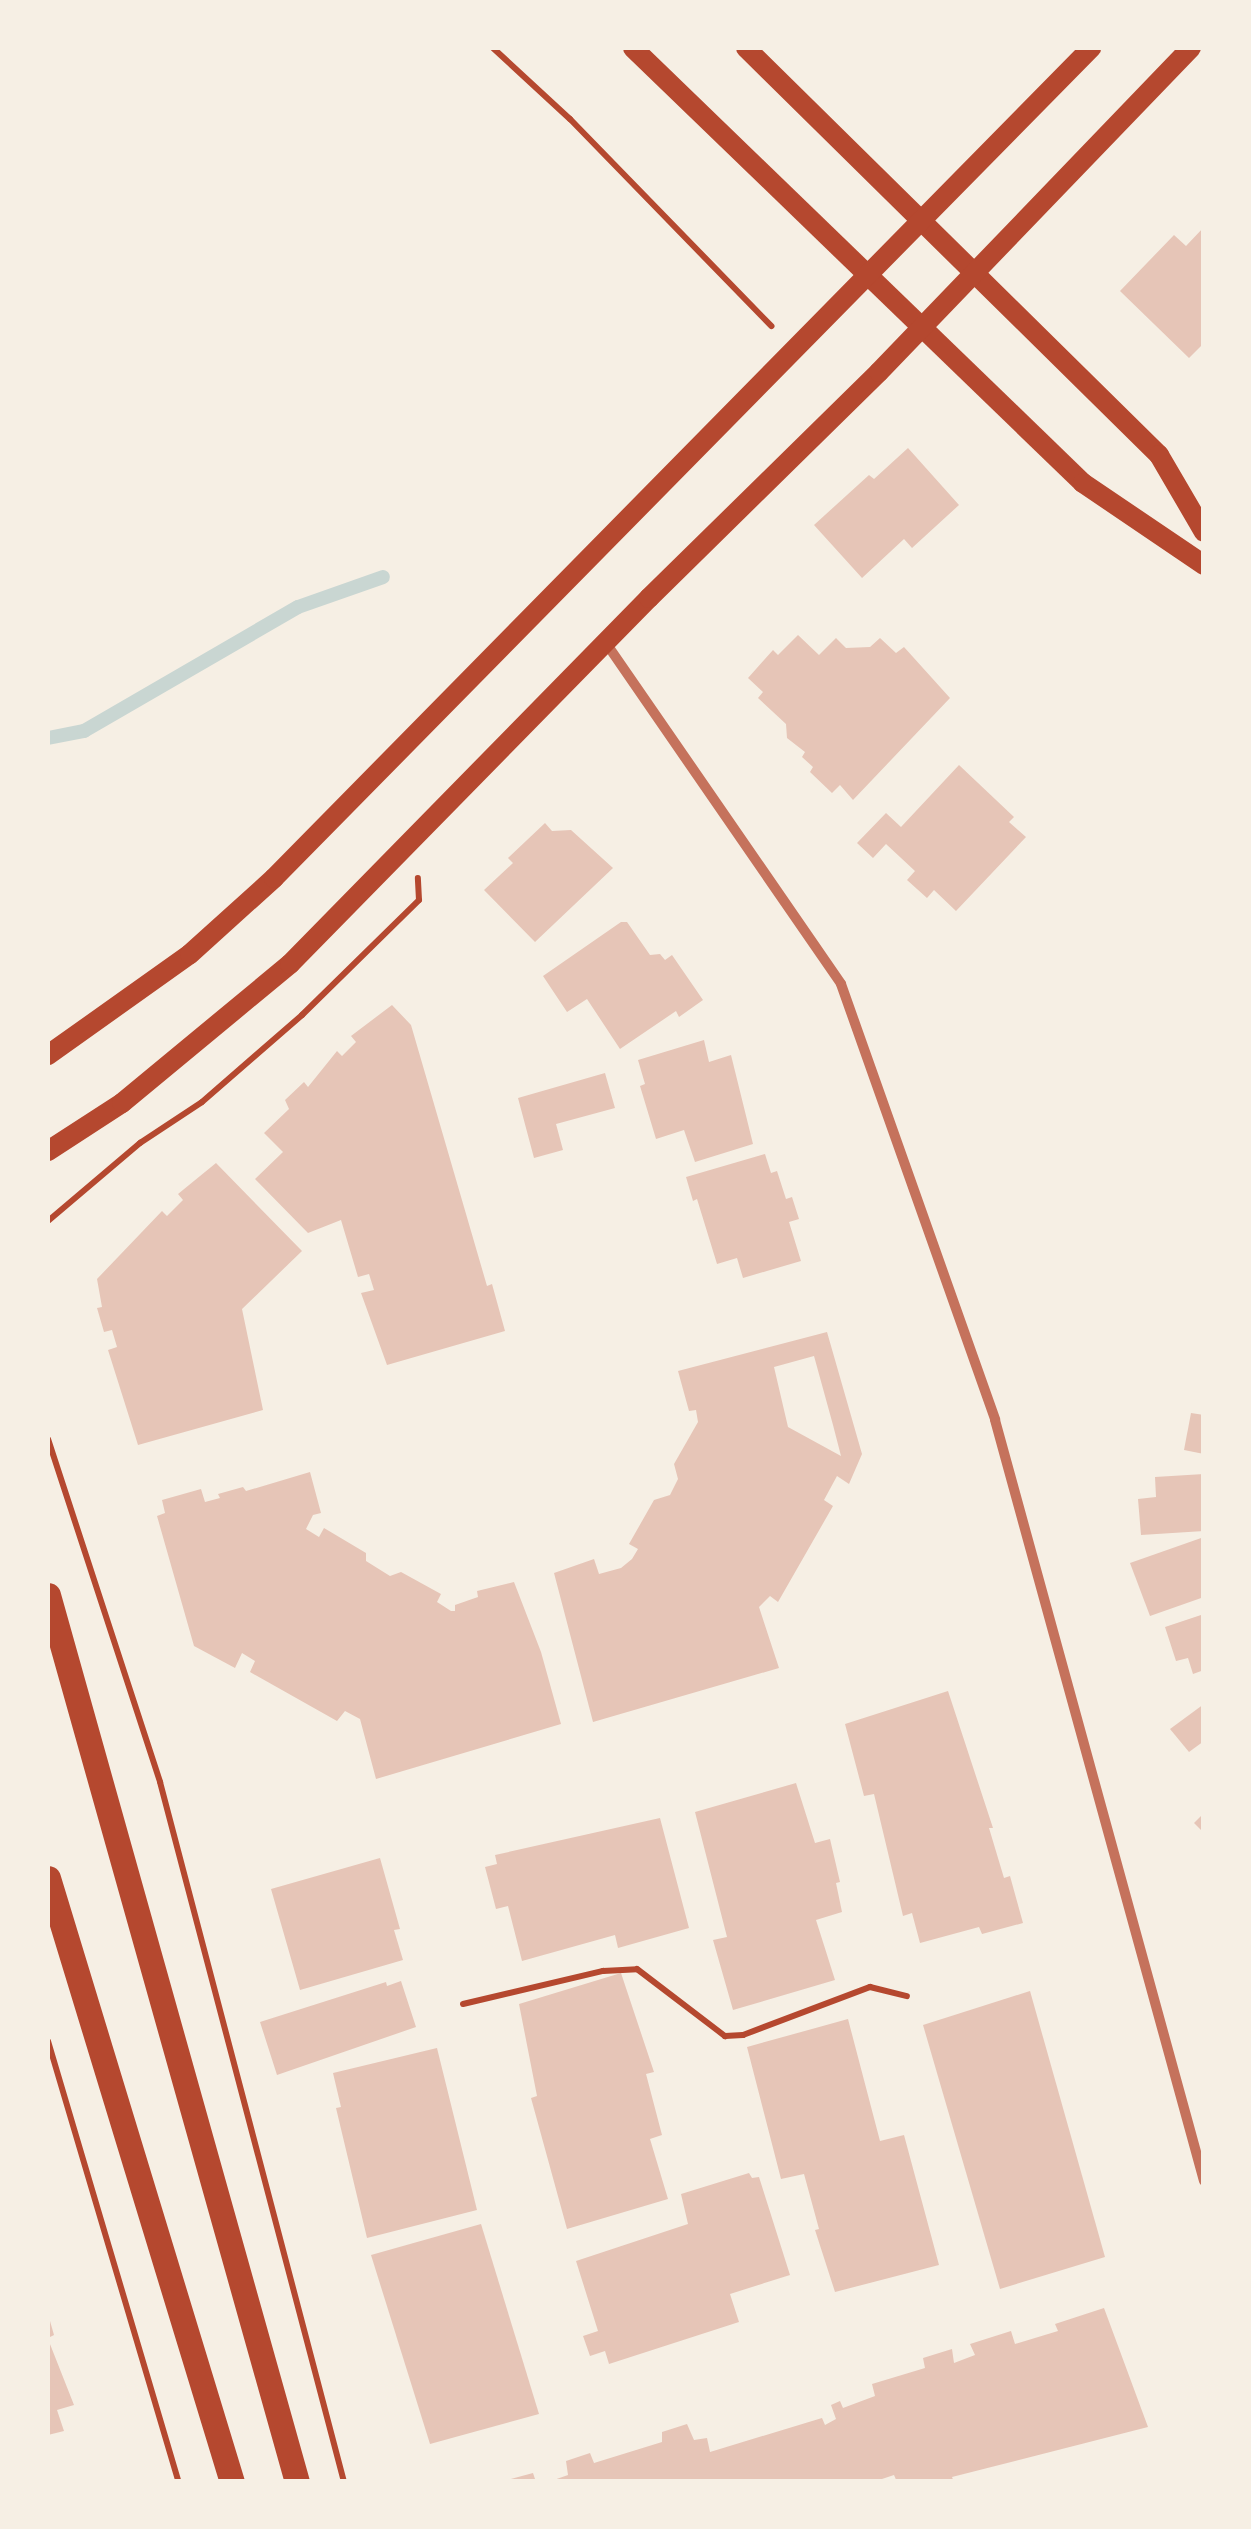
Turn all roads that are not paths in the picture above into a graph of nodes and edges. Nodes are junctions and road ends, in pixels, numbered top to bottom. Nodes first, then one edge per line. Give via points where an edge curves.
1 (632, 48) edge
2 (746, 48) edge
3 (1091, 48) edge
4 (1191, 48) edge
5 (922, 221) junction
6 (974, 274) junction
7 (868, 275) junction
8 (922, 328) junction
9 (1204, 532) edge
10 (1204, 566) edge
11 (606, 643) junction
12 (48, 1055) edge
13 (48, 1151) edge
14 (48, 1595) edge
15 (48, 1878) edge
16 (1204, 2180) edge
17 (232, 2482) edge
18 (297, 2482) edge

1 - 7 main road
2 - 5 main road
3 - 5 main road
4 - 6 main road
5 - 6 main road
5 - 7 main road
6 - 8 main road
6 - 9 main road via 1159,455
7 - 8 main road
7 - 12 main road via 274,878 190,954
8 - 10 main road via 1083,482
8 - 11 main road
11 - 13 main road via 290,964 122,1104
11 - 16 street via 841,984 995,1420
14 - 18 main road
15 - 17 main road

